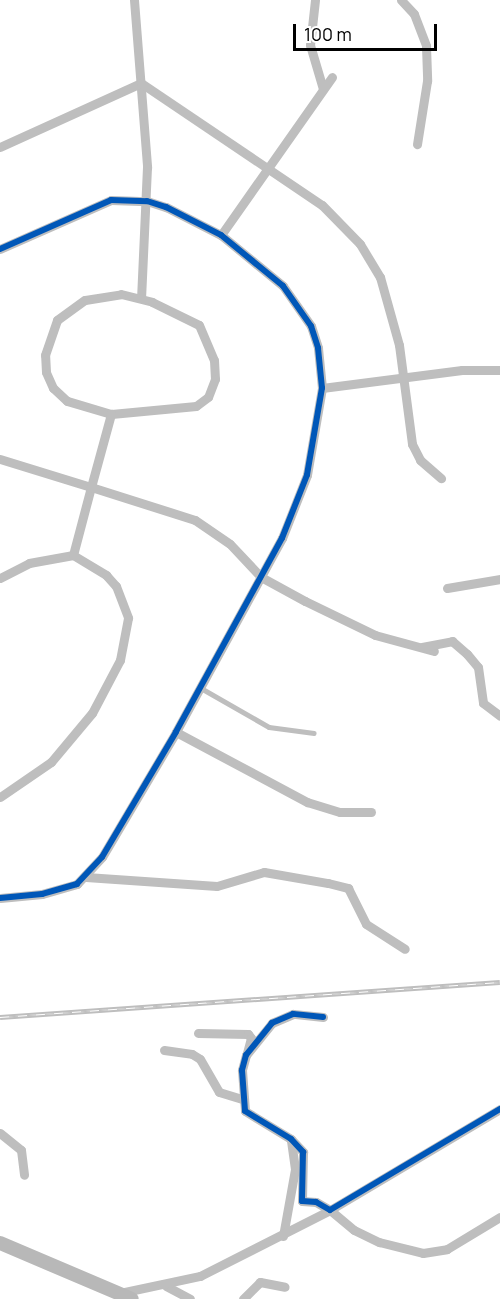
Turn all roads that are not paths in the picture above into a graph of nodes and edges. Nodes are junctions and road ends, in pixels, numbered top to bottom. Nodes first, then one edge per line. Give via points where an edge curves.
1 (134, 0) edge
2 (315, 0) edge
3 (400, 0) edge
4 (332, 77) dead end
5 (141, 83) junction
6 (323, 89) junction
7 (417, 144) dead end
8 (0, 147) edge
9 (267, 167) junction
10 (147, 201) junction
11 (221, 235) junction
12 (0, 249) edge
13 (141, 298) junction
14 (500, 370) edge
15 (403, 379) junction
16 (322, 388) junction
17 (111, 414) junction
18 (0, 459) edge
19 (441, 478) dead end
20 (91, 487) junction
21 (73, 555) junction
22 (261, 577) junction
23 (0, 578) edge
24 (500, 579) edge
25 (447, 588) dead end
26 (422, 647) junction
27 (434, 651) dead end
28 (201, 688) junction
29 (500, 716) edge
30 (176, 732) junction
31 (315, 733) dead end
32 (0, 797) edge
33 (371, 812) dead end
34 (86, 877) junction
35 (0, 898) edge
36 (405, 949) dead end
37 (323, 1017) dead end
38 (198, 1033) dead end
39 (164, 1050) dead end
40 (246, 1055) junction
41 (242, 1100) junction
42 (500, 1109) edge
43 (0, 1133) edge
44 (291, 1139) junction
45 (24, 1175) dead end
46 (330, 1210) junction
47 (500, 1217) edge
48 (283, 1236) junction
49 (0, 1243) edge
50 (166, 1286) junction
51 (285, 1287) dead end
52 (126, 1296) edge
53 (190, 1299) edge
54 (243, 1299) edge

1 - 5 street
2 - 6 street via 310,45
3 - 7 street via 414,14 426,46 427,81
4 - 6 street
5 - 8 street
5 - 9 street
5 - 10 street
6 - 9 street
9 - 11 street
9 - 15 street via 322,205 372,262 387,296
10 - 11 street
10 - 12 street via 111,200 90,206
10 - 13 street
11 - 16 street via 265,268 299,306 318,348
13 - 17 street via 121,294 85,300 57,320 49,336 46,372 54,388 67,401
13 - 17 street via 199,325 214,360 215,379 208,397 196,406
14 - 15 street via 462,370
15 - 16 street
15 - 19 street via 412,444 420,460
16 - 22 street via 307,475
17 - 20 street
18 - 20 street
20 - 21 street
20 - 22 street via 195,520 230,544
21 - 23 street via 29,563
21 - 32 street via 106,575 122,597 128,618 120,660 92,713 51,762
22 - 26 street via 375,635
22 - 28 street
24 - 25 street
26 - 27 street
26 - 29 street via 452,641 467,654 478,667 483,703
28 - 30 street
28 - 31 lane via 269,727
30 - 33 street via 307,802 340,812
30 - 34 street
34 - 35 street via 60,890
34 - 36 street via 217,886 264,872 328,883 348,888 366,924
37 - 40 street via 293,1014 280,1018
38 - 40 street via 248,1034
39 - 41 street via 200,1059 219,1092
40 - 41 street
41 - 44 street via 248,1114
42 - 46 street
43 - 45 street via 21,1150
44 - 46 street via 303,1152 302,1201 316,1202
44 - 48 street via 295,1169
46 - 47 street via 354,1230 380,1242 423,1253 447,1249
46 - 48 street
48 - 50 street via 201,1276
49 - 52 street
50 - 52 street
50 - 53 street
51 - 54 street via 260,1282

